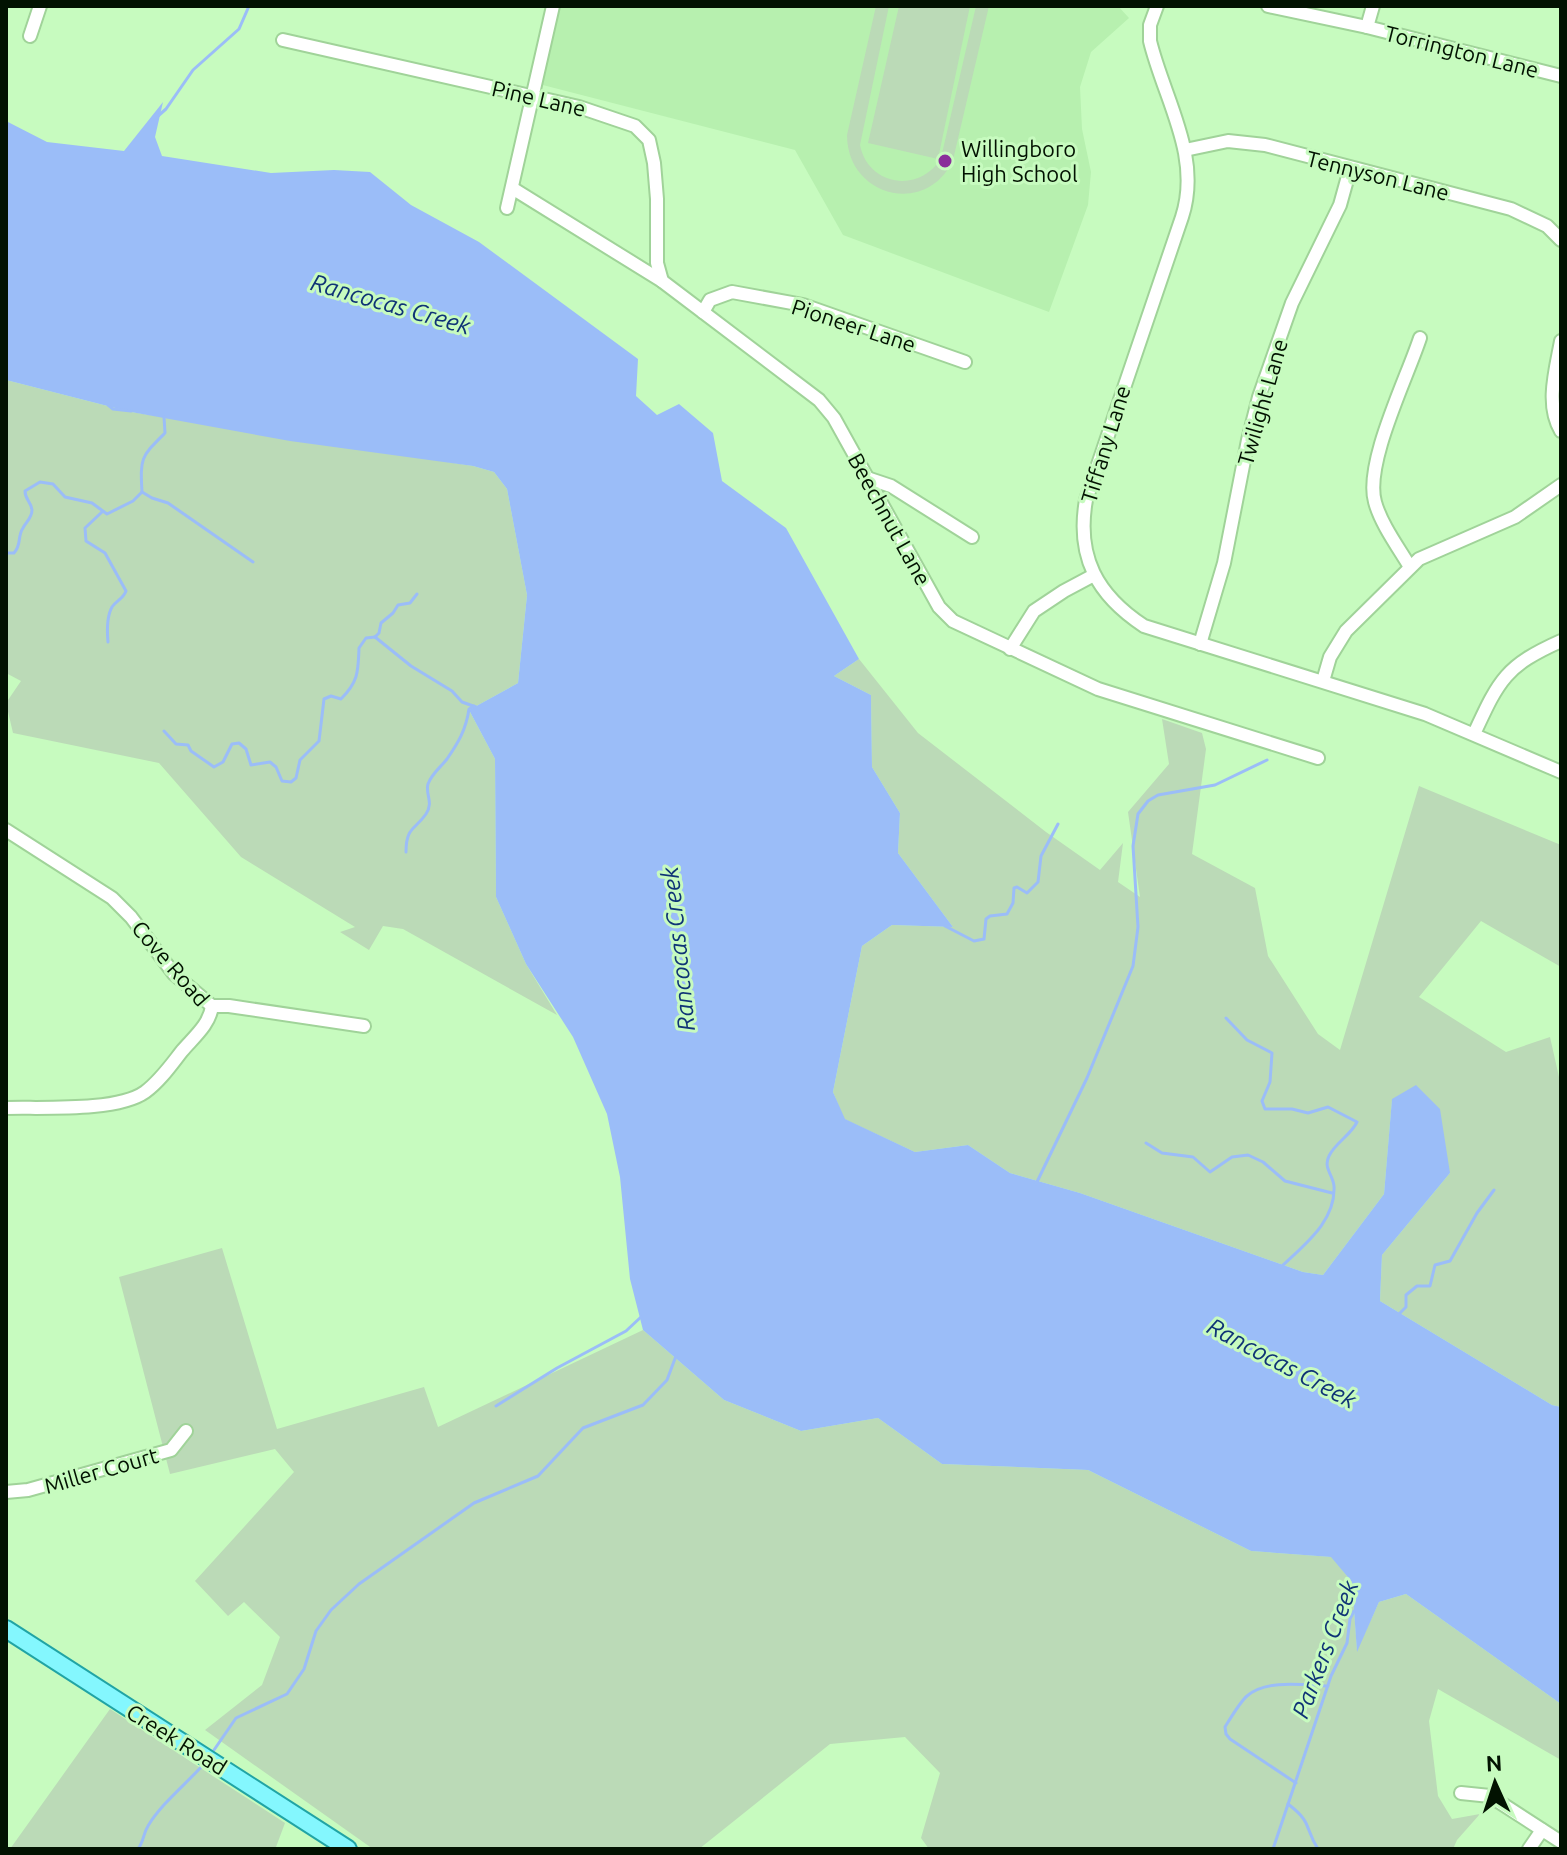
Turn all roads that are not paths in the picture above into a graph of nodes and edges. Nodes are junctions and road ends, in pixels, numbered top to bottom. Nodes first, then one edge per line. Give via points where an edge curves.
1 (40, 6) edge
2 (553, 6) edge
3 (1157, 6) edge
4 (1268, 6) edge
5 (1373, 6) edge
6 (1367, 27) junction
7 (30, 36) dead end
8 (283, 40) dead end
9 (1561, 76) edge
10 (532, 96) junction
11 (1185, 150) junction
12 (1350, 169) junction
13 (512, 188) junction
14 (507, 208) dead end
15 (1561, 240) edge
16 (662, 281) junction
17 (703, 312) junction
18 (1420, 338) dead end
19 (1561, 341) edge
20 (965, 362) dead end
21 (1561, 431) edge
22 (867, 478) junction
23 (1561, 485) edge
24 (972, 537) dead end
25 (1410, 567) junction
26 (1094, 575) junction
27 (1561, 641) edge
28 (1200, 644) junction
29 (1010, 649) junction
30 (1323, 681) junction
31 (1474, 734) junction
32 (1318, 758) dead end
33 (1561, 772) edge
34 (6, 830) edge
35 (212, 1006) junction
36 (364, 1026) dead end
37 (6, 1108) edge
38 (186, 1431) dead end
39 (6, 1492) edge
40 (6, 1629) edge
41 (1461, 1793) dead end
42 (1542, 1830) junction
43 (1561, 1842) edge
44 (348, 1849) edge
45 (1529, 1849) edge

1 - 7 street
2 - 10 street
3 - 11 street, Tiffany Lane via 1150,41
4 - 6 street, Torrington Lane
5 - 6 street
6 - 9 street, Torrington Lane
8 - 10 street, Pine Lane
10 - 13 street
10 - 16 street, Pine Lane via 607,115 635,126 649,140
11 - 12 street, Tennyson Lane via 1239,141
11 - 26 street, Tiffany Lane via 1187,201 1086,500 1082,533
12 - 15 street, Tennyson Lane via 1524,214
12 - 28 street, Twilight Lane via 1340,205 1297,291 1264,384 1221,576
13 - 14 street
13 - 16 street, Beechnut Lane
16 - 17 street, Beechnut Lane
17 - 20 street, Pioneer Lane via 710,300 732,292 790,302
17 - 22 street, Beechnut Lane via 819,400
18 - 25 street via 1372,482 1375,505
19 - 21 street via 1553,401
22 - 24 street via 891,486
22 - 29 street, Beechnut Lane via 942,612
23 - 25 street via 1529,510
25 - 30 street via 1346,631
26 - 28 street, Tiffany Lane via 1130,616
26 - 29 street via 1034,611
27 - 31 street via 1505,675
28 - 30 street, Tiffany Lane
29 - 32 street, Beechnut Lane via 1098,689
30 - 31 street, Tiffany Lane
31 - 33 street, Tiffany Lane
34 - 35 street, Cove Road via 112,898 174,974
35 - 36 street
35 - 37 street, Cove Road via 211,1016 189,1043 154,1084 133,1099
38 - 39 street, Miller Court via 171,1450
40 - 44 main road, Creek Road
41 - 42 street via 1490,1796
42 - 43 street
42 - 45 street

